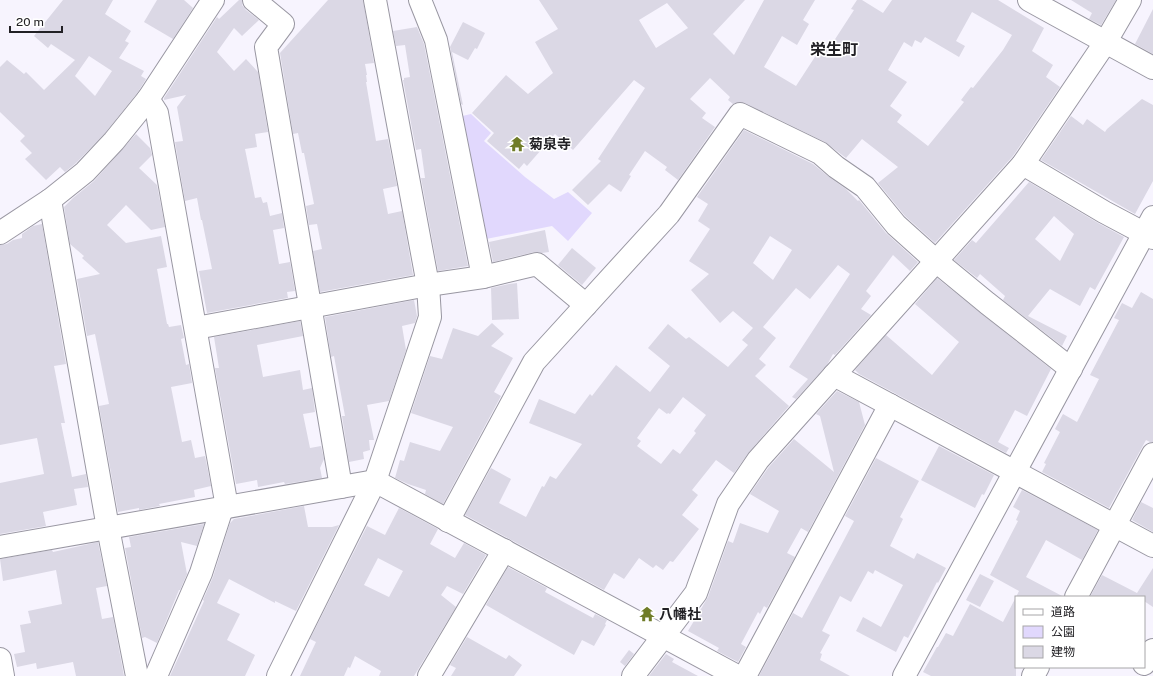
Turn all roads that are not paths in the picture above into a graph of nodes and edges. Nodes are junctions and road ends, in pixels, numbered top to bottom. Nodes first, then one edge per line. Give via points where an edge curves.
1 (213, 0) edge
2 (254, 0) edge
3 (375, 0) edge
4 (420, 0) edge
5 (1029, 0) edge
6 (1130, 0) edge
7 (1105, 43) junction
8 (1153, 68) edge
9 (148, 99) junction
10 (1023, 164) junction
11 (50, 200) junction
12 (1150, 230) edge
13 (0, 233) edge
14 (936, 261) junction
15 (483, 277) junction
16 (428, 285) junction
17 (586, 305) junction
18 (311, 307) junction
19 (196, 328) junction
20 (1071, 369) junction
21 (834, 375) junction
22 (890, 405) junction
23 (1153, 454) edge
24 (1015, 472) junction
25 (375, 481) junction
26 (341, 487) junction
27 (224, 508) junction
28 (448, 521) junction
29 (1114, 525) junction
30 (108, 528) junction
31 (1153, 546) edge
32 (0, 547) edge
33 (504, 550) junction
34 (1077, 596) edge
35 (663, 636) junction
36 (1153, 650) edge
37 (0, 659) edge
38 (1145, 662) edge
39 (3, 676) edge
40 (137, 676) edge
41 (156, 676) edge
42 (278, 676) edge
43 (429, 676) edge
44 (633, 676) edge
45 (737, 676) edge
46 (745, 676) edge
47 (904, 676) edge

1 - 9 street
2 - 18 street via 283,24 266,47
3 - 16 street
4 - 15 street via 436,40
5 - 7 street
6 - 7 street
7 - 8 street
7 - 10 street
9 - 11 street via 114,141 84,172
9 - 19 street via 156,113
10 - 12 street via 1104,212
10 - 14 street
11 - 13 street
11 - 30 street
12 - 20 street
14 - 17 street via 896,225 865,186 820,153 740,114 669,214
14 - 20 street
14 - 21 street
15 - 16 street
15 - 17 street via 538,264
16 - 18 street
16 - 25 street via 430,317
17 - 28 street via 534,362
18 - 19 street
18 - 26 street
19 - 27 street
20 - 24 street
21 - 22 street
21 - 35 street via 758,460 728,504 696,593
22 - 24 street
22 - 46 street
23 - 29 street
24 - 29 street
24 - 47 street
25 - 26 street
25 - 28 street
25 - 42 street
26 - 27 street
27 - 30 street
27 - 41 street via 201,573
28 - 33 street
29 - 31 street
29 - 34 street
30 - 32 street
30 - 40 street
33 - 35 street
33 - 43 street
35 - 44 street
35 - 45 street
36 - 38 street
37 - 39 street

